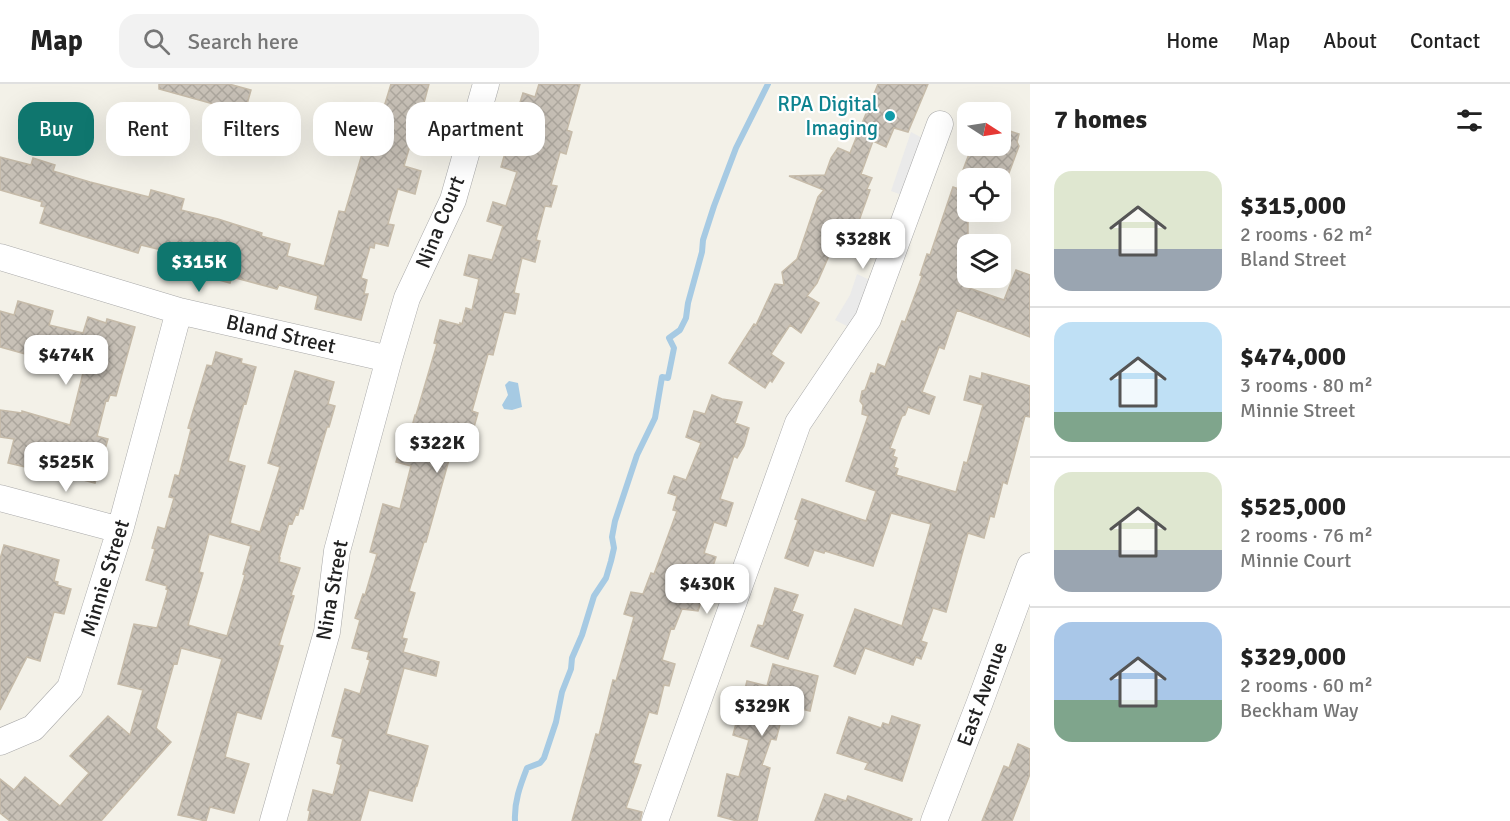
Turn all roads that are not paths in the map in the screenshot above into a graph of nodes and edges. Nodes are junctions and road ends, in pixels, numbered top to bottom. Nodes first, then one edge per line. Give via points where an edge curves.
1 (486, 84) edge
2 (940, 124) dead end
3 (0, 257) edge
4 (179, 311) junction
5 (389, 359) junction
6 (0, 498) edge
7 (120, 530) junction
8 (1030, 566) edge
9 (0, 742) edge
10 (273, 821) edge
11 (655, 821) edge
12 (933, 821) edge

1 - 5 street, Nina Court via 453,200 407,298
2 - 11 street via 868,319 798,423
3 - 4 street, Bland Street
4 - 5 street, Bland Street
4 - 7 street, Minnie Street
5 - 10 street, Nina Street via 337,550 327,632
6 - 7 street
7 - 9 street, Minnie Street via 70,688 33,728
8 - 12 street, East Avenue

